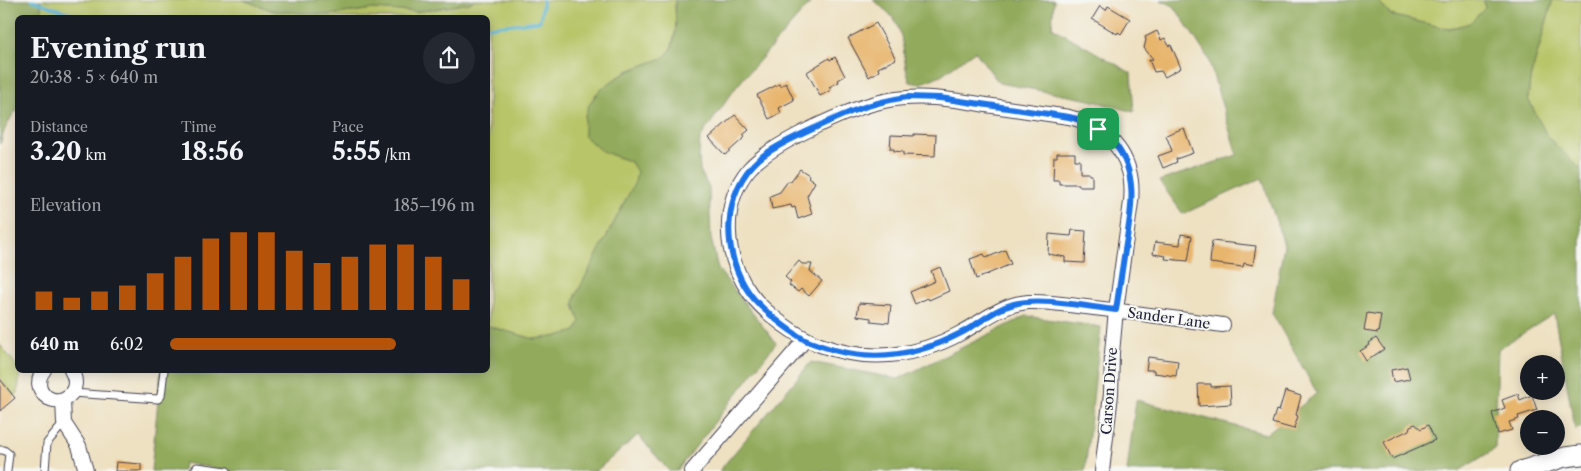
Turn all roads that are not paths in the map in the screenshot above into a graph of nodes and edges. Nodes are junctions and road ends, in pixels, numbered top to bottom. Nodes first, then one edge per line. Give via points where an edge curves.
1 (1116, 310) junction
2 (1223, 325) dead end
3 (805, 340) junction
4 (42, 373) edge
5 (72, 373) edge
6 (164, 373) edge
7 (67, 396) junction
8 (64, 423) junction
9 (0, 450) edge
10 (1581, 455) edge
11 (7, 471) edge
12 (45, 471) edge
13 (86, 471) edge
14 (194, 471) edge
15 (227, 471) edge
16 (692, 471) edge
17 (1102, 471) edge
18 (1520, 471) edge

1 - 2 street, Sander Lane
1 - 3 street, Sander Lane via 1044,302 1013,304 962,332 909,354 862,356
1 - 3 street, Carson Drive via 1132,185 1125,159 1109,138 1086,122 1069,117 940,98 907,97 846,113 786,142 759,159 738,187 728,222 733,258 741,277 762,306
1 - 17 street, Carson Drive
3 - 16 street
4 - 7 street via 39,379 41,391 50,399
5 - 7 street via 76,381
6 - 7 lane via 158,399
7 - 8 street
8 - 12 lane via 47,443
8 - 13 street via 80,446
9 - 11 lane via 9,454
10 - 18 street
14 - 15 lane via 197,467

